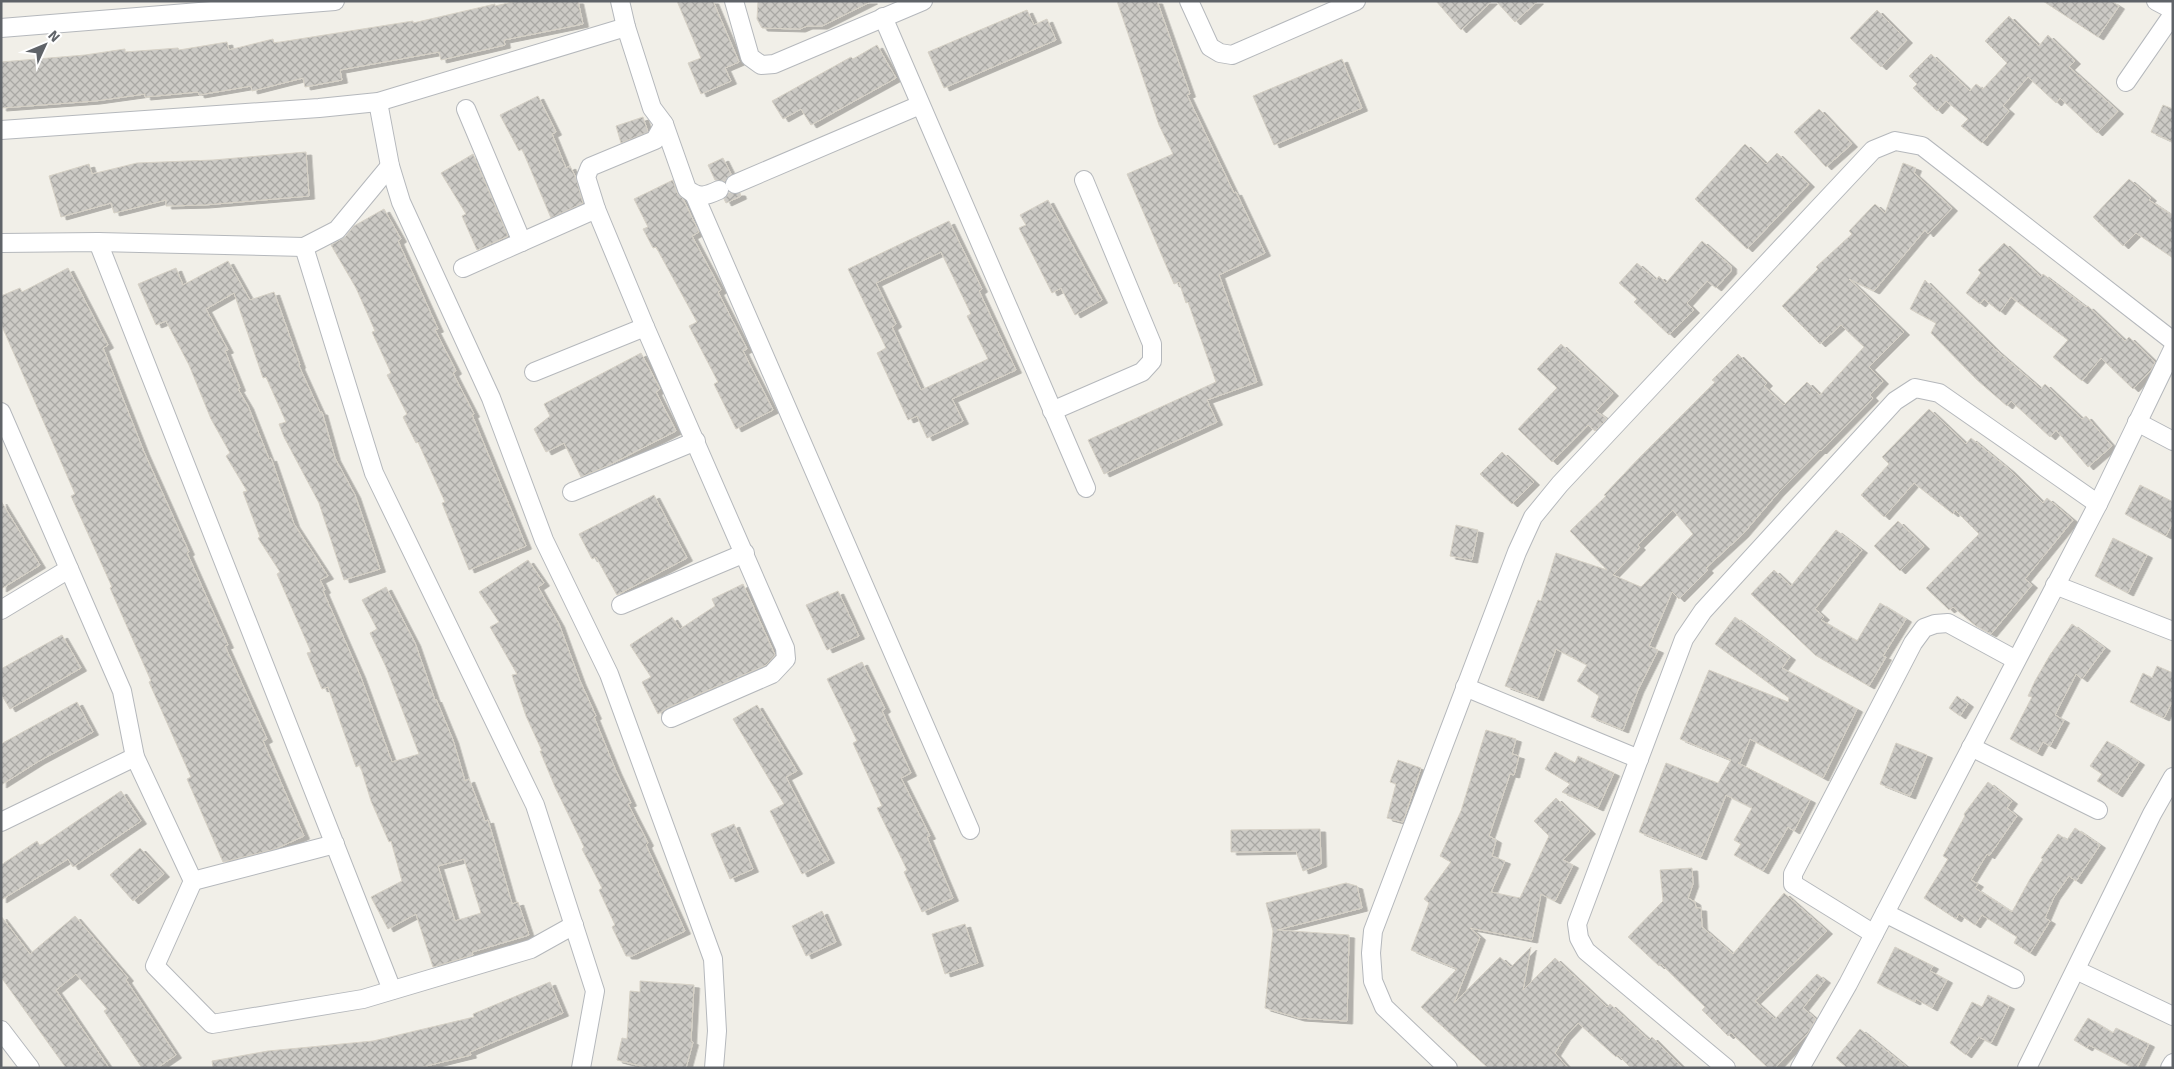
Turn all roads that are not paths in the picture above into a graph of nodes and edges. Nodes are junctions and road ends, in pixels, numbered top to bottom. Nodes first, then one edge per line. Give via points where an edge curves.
1 (335, 1) edge
2 (620, 1) edge
3 (734, 1) edge
4 (923, 1) edge
5 (1189, 1) edge
6 (1356, 1) edge
7 (2156, 1) edge
8 (2173, 12) edge
9 (883, 17) junction
10 (626, 27) junction
11 (1, 28) edge
12 (2126, 82) dead end
13 (378, 102) junction
14 (920, 106) junction
15 (466, 109) dead end
16 (664, 124) junction
17 (1, 130) edge
18 (390, 166) junction
19 (1084, 180) dead end
20 (695, 196) junction
21 (596, 209) junction
22 (98, 242) junction
23 (522, 242) junction
24 (1, 243) edge
25 (304, 247) junction
26 (463, 268) dead end
27 (646, 327) junction
28 (2173, 341) edge
29 (2173, 348) edge
30 (534, 372) dead end
31 (1052, 411) junction
32 (1, 412) edge
33 (2137, 422) junction
34 (6, 438) edge
35 (2173, 441) edge
36 (696, 442) junction
37 (1086, 488) dead end
38 (572, 492) dead end
39 (2098, 504) junction
40 (745, 553) junction
41 (69, 569) junction
42 (2055, 586) junction
43 (621, 605) dead end
44 (1, 610) edge
45 (2173, 631) edge
46 (2016, 660) junction
47 (1465, 687) junction
48 (671, 718) dead end
49 (1972, 747) junction
50 (135, 757) junction
51 (1639, 760) junction
52 (2173, 777) edge
53 (2098, 810) dead end
54 (1, 822) edge
55 (970, 830) dead end
56 (335, 844) junction
57 (193, 881) junction
58 (1885, 913) junction
59 (574, 926) junction
60 (1874, 934) junction
61 (2076, 970) junction
62 (2016, 978) dead end
63 (392, 990) junction
64 (2173, 1016) edge
65 (1, 1030) edge
66 (2173, 1063) edge
67 (30, 1068) edge
68 (581, 1068) edge
69 (714, 1068) edge
70 (1448, 1068) edge
71 (1726, 1068) edge
72 (1800, 1068) edge
73 (2027, 1068) edge
74 (2170, 1068) edge

1 - 11 street
2 - 10 street
3 - 9 street via 750,57 761,65 774,64
4 - 9 street
5 - 6 street via 1210,47 1232,55
7 - 8 street
8 - 12 street
9 - 14 street
10 - 13 street
10 - 16 street via 652,108
13 - 17 street
13 - 18 street
14 - 20 street via 705,197
14 - 31 street
15 - 23 street
16 - 20 street via 687,189
16 - 21 street via 655,140 590,168 586,177
18 - 25 street via 337,230
18 - 69 street via 401,202 492,398 544,540 609,674 713,959 718,1031
19 - 31 street via 1152,344 1152,361 1142,372
20 - 55 street
21 - 23 street
21 - 27 street
22 - 24 street
22 - 25 street
22 - 56 street
23 - 26 street
25 - 59 street via 374,473 535,805
27 - 30 street
27 - 36 street
28 - 47 street via 1922,146 1895,141 1873,150 1560,484 1533,518
29 - 33 street
31 - 37 street
32 - 34 street
33 - 35 street
33 - 39 street
34 - 41 street
36 - 38 street
36 - 40 street
39 - 42 street
39 - 51 street via 1939,393 1915,388 1895,401 1702,611 1684,639
40 - 43 street
40 - 48 street via 785,648 786,659 772,674
41 - 44 street
41 - 50 street via 122,691
42 - 45 street
42 - 46 street
46 - 49 street
46 - 60 street via 1948,622 1924,628 1913,643 1806,848 1793,874 1793,884
47 - 51 street
47 - 70 street via 1373,932 1370,953 1373,981 1384,1007
49 - 53 street
49 - 58 street
50 - 54 street
50 - 57 street
51 - 71 street via 1577,924 1579,938 1586,951
52 - 61 street
56 - 57 street
56 - 63 street
57 - 63 street via 155,966 212,1024 363,999
58 - 60 street
58 - 62 street
59 - 63 street via 531,949
59 - 68 street via 595,991
60 - 72 street
61 - 64 street
61 - 73 street
65 - 67 street
66 - 74 street

